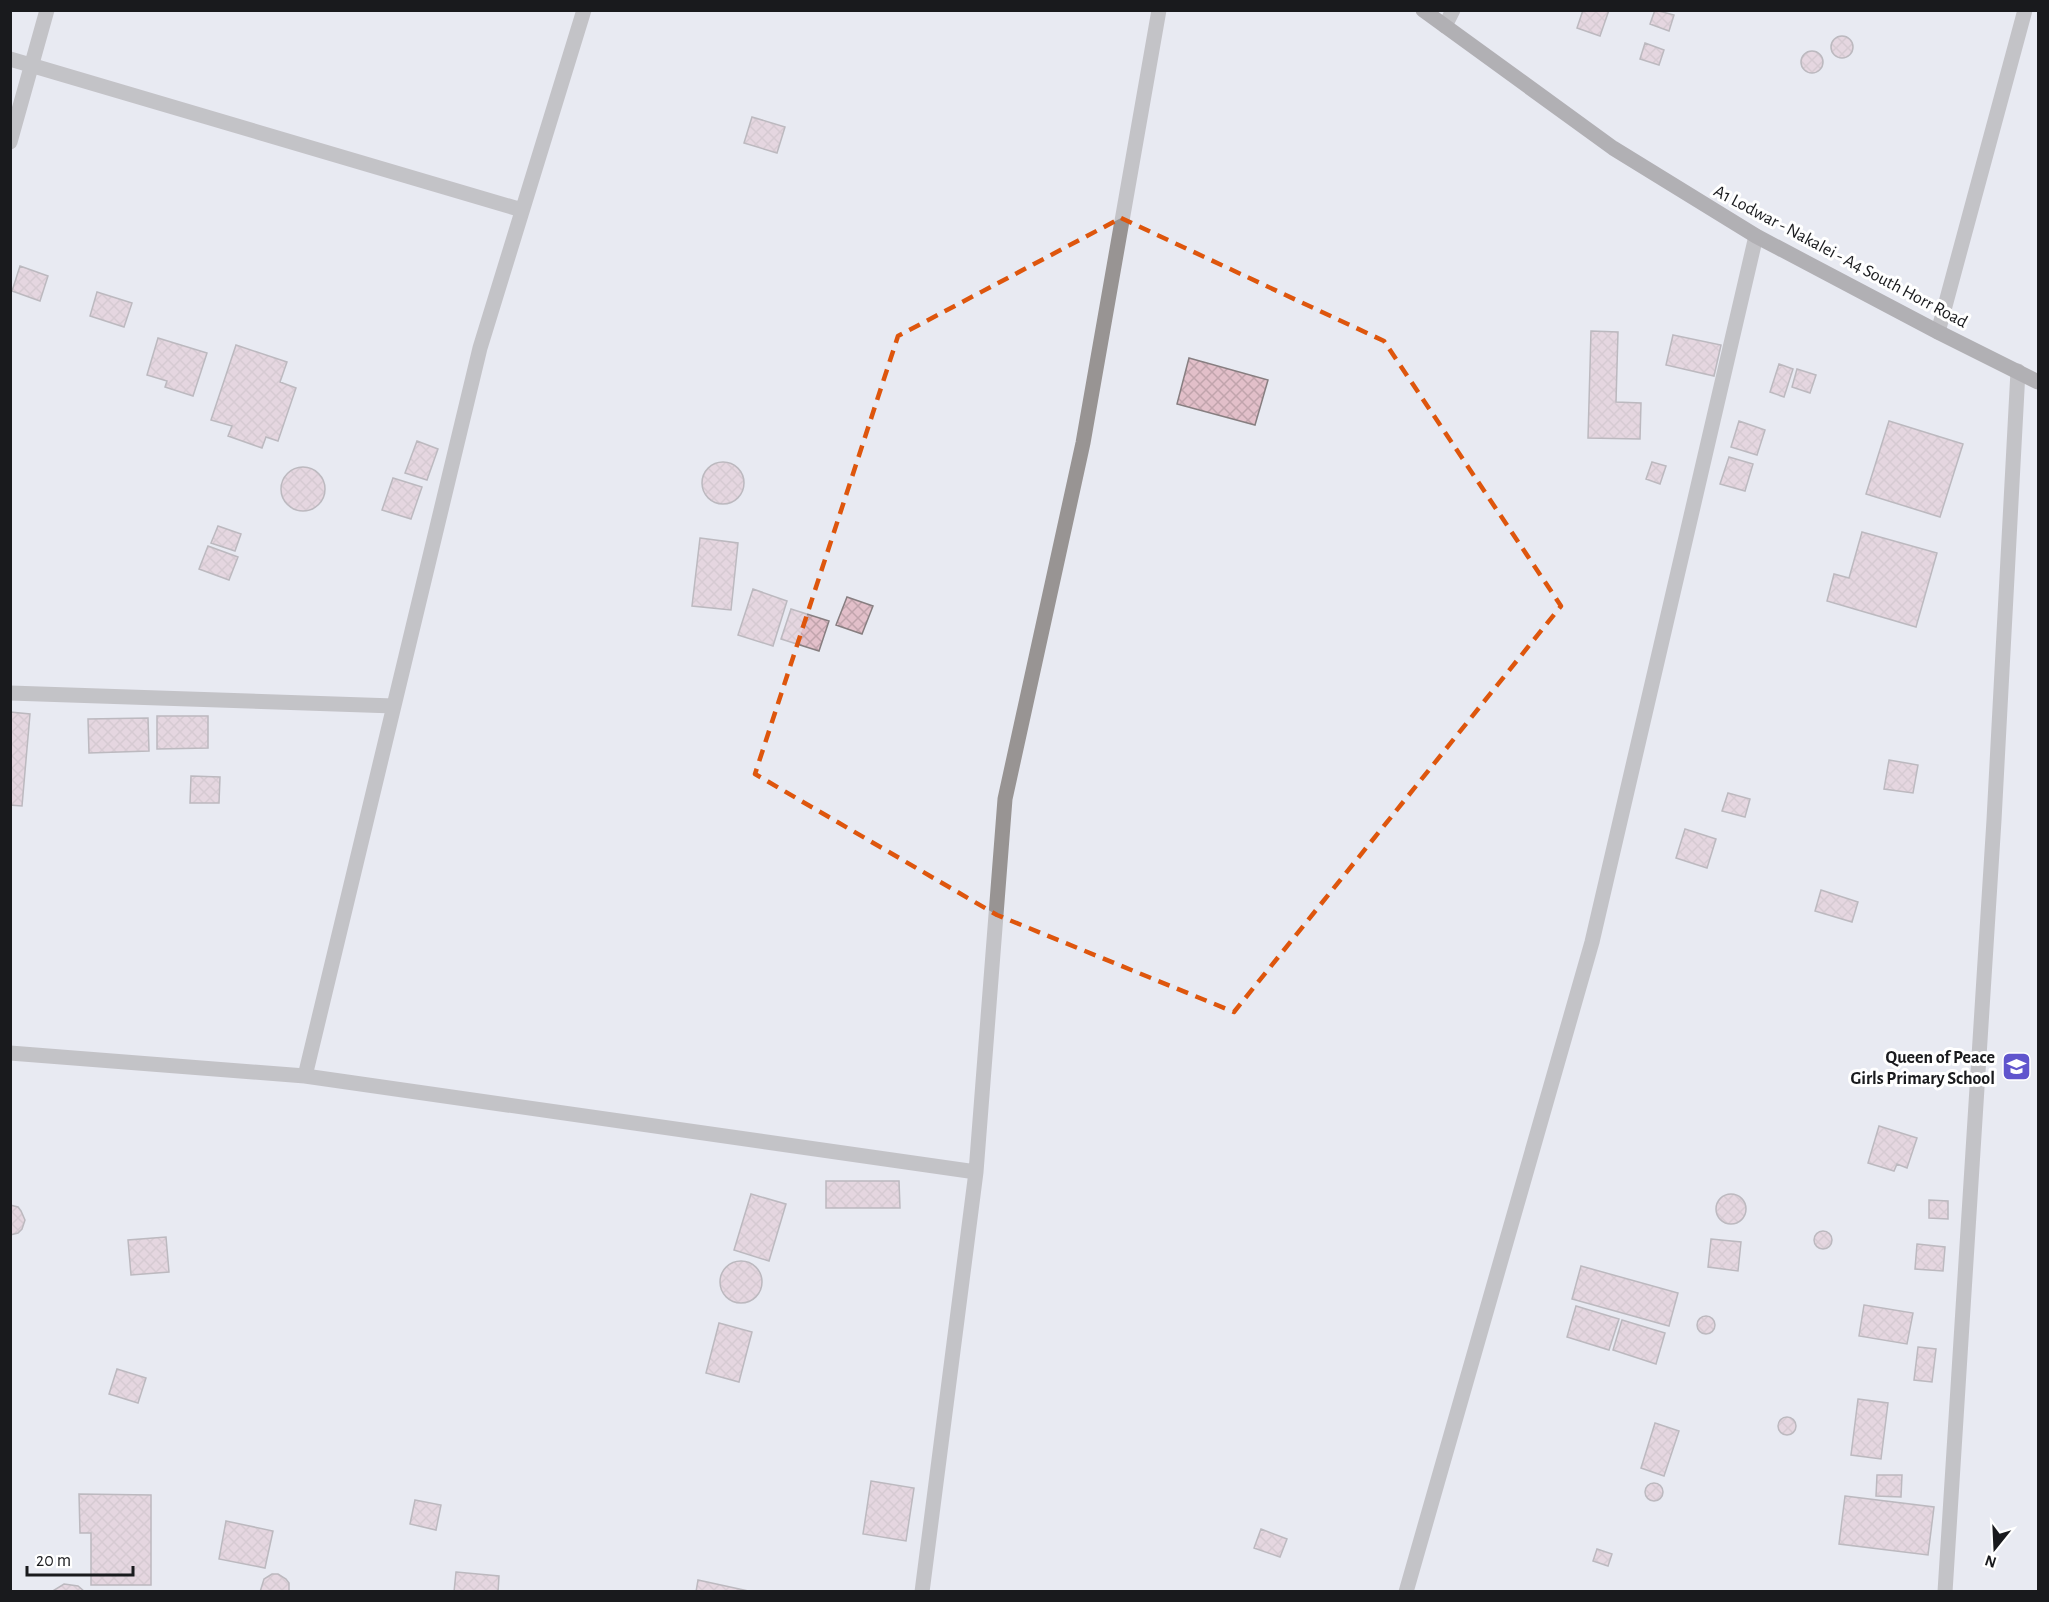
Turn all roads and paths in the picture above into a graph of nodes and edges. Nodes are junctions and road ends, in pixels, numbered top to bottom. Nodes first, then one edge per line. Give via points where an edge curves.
1 (47, 10) edge
2 (584, 10) edge
3 (1159, 10) edge
4 (1423, 10) edge
5 (1453, 10) edge
6 (2025, 10) edge
7 (1445, 26) junction
8 (10, 59) edge
9 (33, 65) junction
10 (10, 142) edge
11 (522, 210) junction
12 (1756, 236) junction
13 (1938, 332) junction
14 (2018, 371) junction
15 (2038, 381) edge
16 (10, 693) edge
17 (394, 706) junction
18 (10, 1053) edge
19 (305, 1076) junction
20 (976, 1172) junction
21 (922, 1592) edge
22 (1406, 1592) edge
23 (1945, 1592) edge

1 - 9 street
2 - 11 street
3 - 20 street via 1083,443 1005,799
4 - 7 main road, A1 Lodwar - Nakalei - A4 South Horr Road
5 - 7 street
6 - 13 street
7 - 12 main road, A1 Lodwar - Nakalei - A4 South Horr Road via 1613,148
8 - 9 street
9 - 10 street
9 - 11 street
11 - 17 street via 480,348
12 - 13 main road, A1 Lodwar - Nakalei - A4 South Horr Road
12 - 22 street via 1592,942
13 - 14 main road, A1 Lodwar - Nakalei - A4 South Horr Road
14 - 15 main road, A1 Lodwar - Nakalei - A4 South Horr Road
14 - 23 street
16 - 17 street
17 - 19 street
18 - 19 street
19 - 20 street
20 - 21 street

